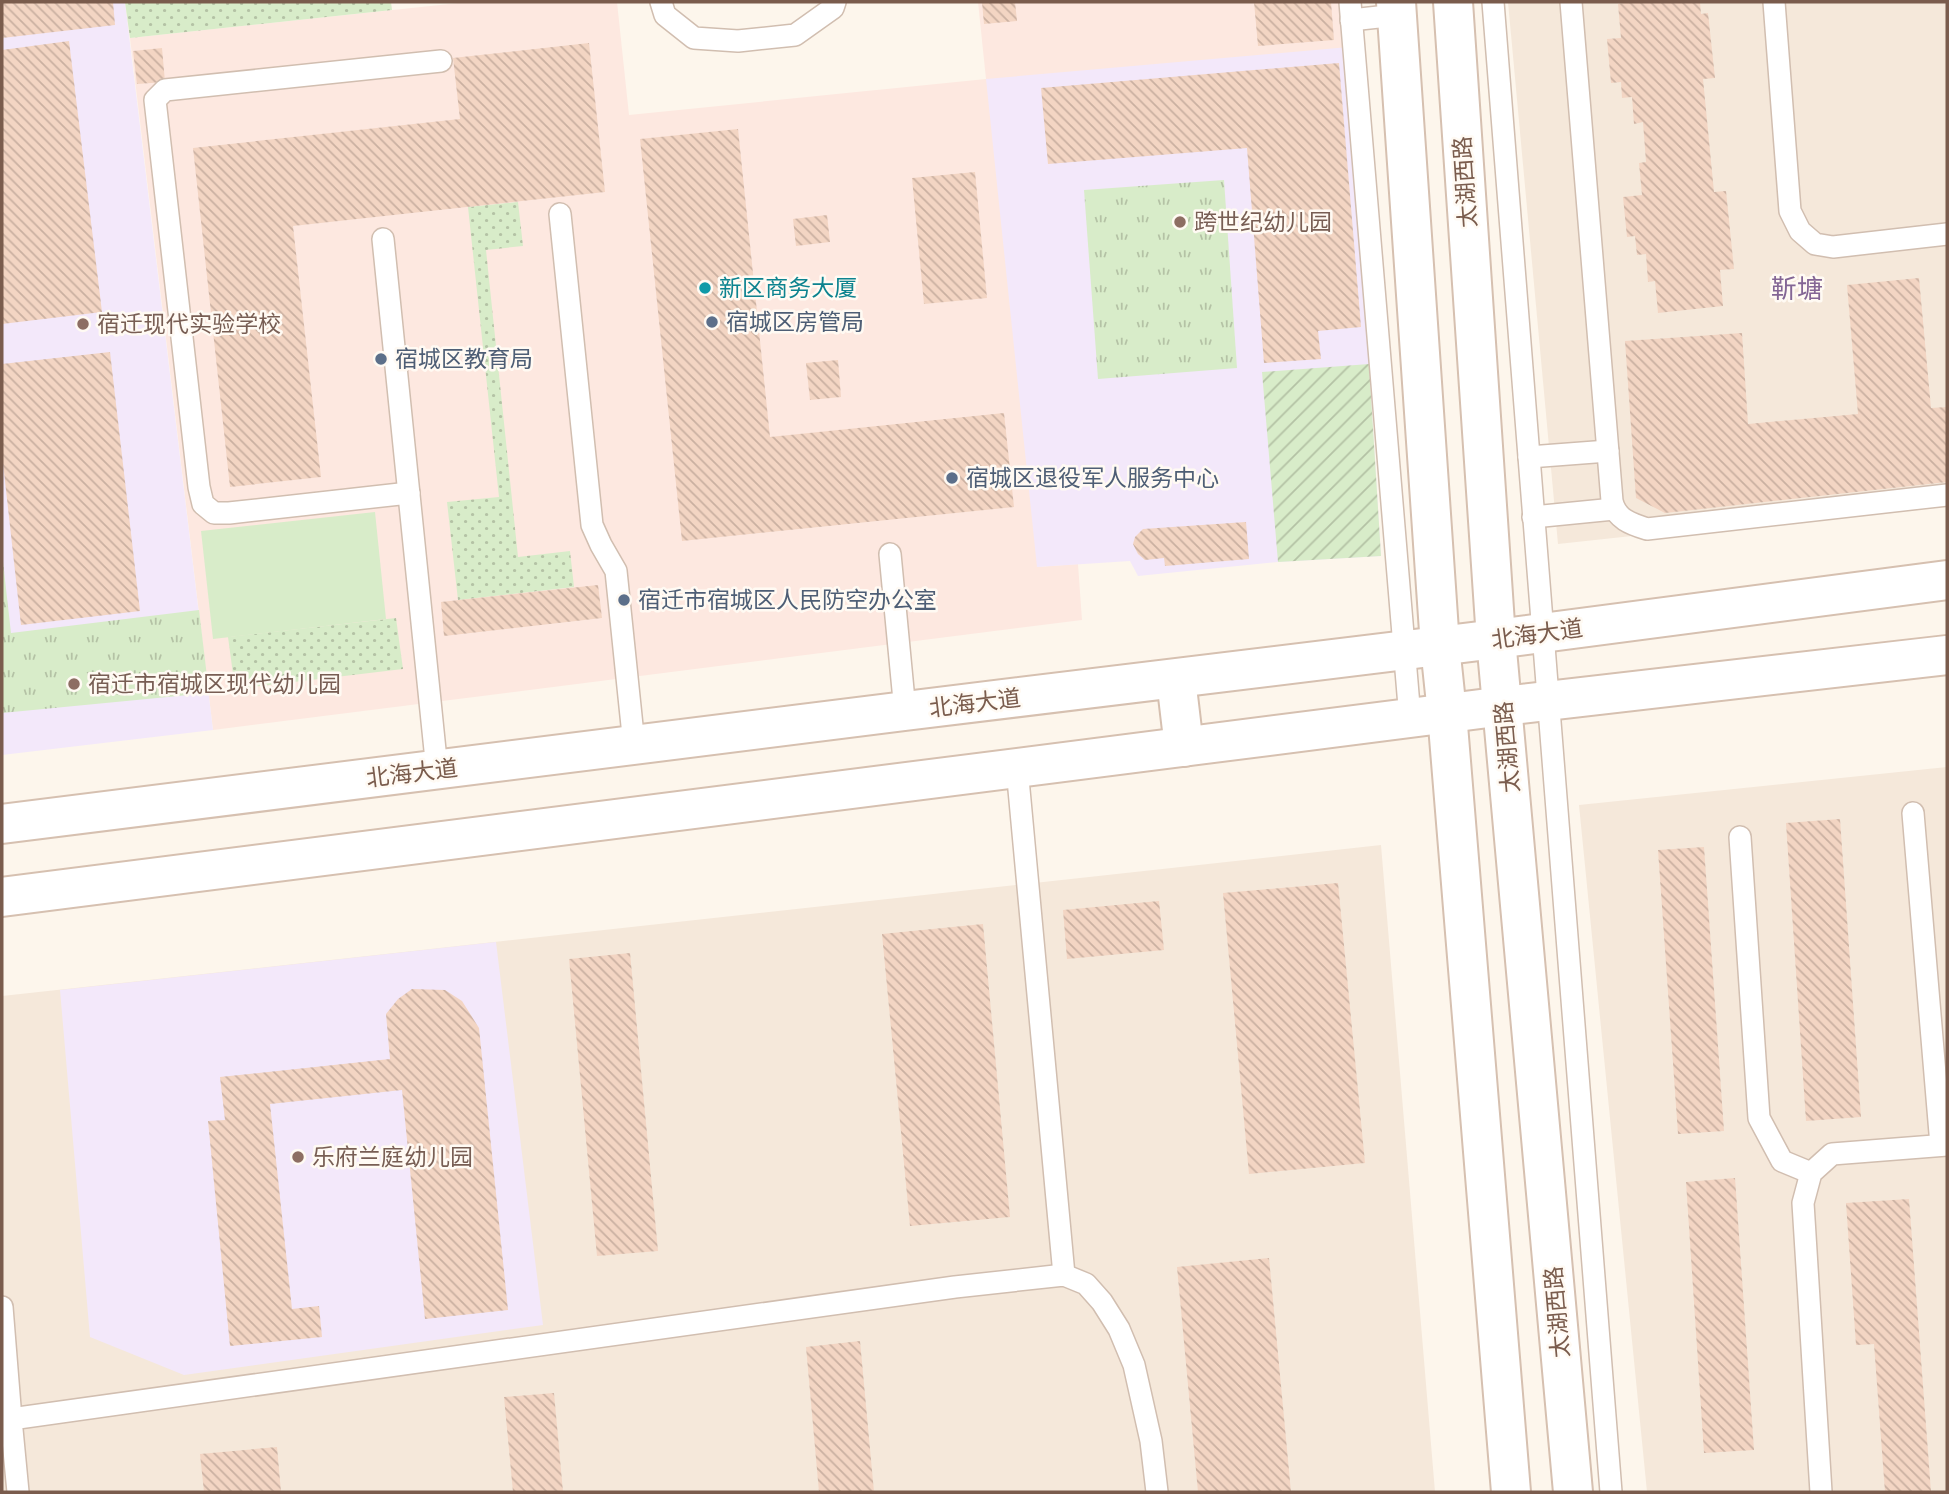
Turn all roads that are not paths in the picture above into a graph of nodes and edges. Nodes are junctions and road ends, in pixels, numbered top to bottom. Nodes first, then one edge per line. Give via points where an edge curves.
1 (661, 2) edge
2 (835, 2) edge
3 (1452, 2) edge
4 (1493, 2) edge
5 (1571, 2) edge
6 (1774, 2) edge
7 (1396, 8) edge
8 (1351, 11) edge
9 (441, 61) dead end
10 (560, 214) dead end
11 (1947, 234) edge
12 (383, 239) dead end
13 (1608, 452) junction
14 (1529, 457) junction
15 (408, 493) junction
16 (1947, 495) edge
17 (1614, 509) junction
18 (1533, 517) junction
19 (890, 554) dead end
20 (1947, 580) edge
21 (1543, 633) junction
22 (1496, 639) junction
23 (1422, 648) junction
24 (1947, 654) edge
25 (1176, 679) junction
26 (1548, 701) junction
27 (1504, 706) junction
28 (905, 711) junction
29 (1429, 716) junction
30 (634, 745) junction
31 (1184, 747) junction
32 (1017, 768) junction
33 (437, 770) junction
34 (1913, 813) dead end
35 (2, 824) edge
36 (1740, 837) dead end
37 (2, 897) edge
38 (1944, 1145) edge
39 (1811, 1172) junction
40 (1064, 1275) junction
41 (2, 1307) edge
42 (11, 1419) junction
43 (18, 1492) edge
44 (1157, 1492) edge
45 (1511, 1492) edge
46 (1573, 1492) edge
47 (1611, 1492) edge
48 (1821, 1492) edge

1 - 2 lane via 665,15 694,38 738,41 795,35
3 - 22 street, 太湖西路
4 - 14 lane
5 - 13 lane
6 - 11 lane via 1790,211 1800,231 1815,244 1833,247
7 - 8 lane
7 - 23 street
8 - 23 lane
9 - 15 lane via 165,90 155,100 203,504 214,513 229,513
10 - 30 lane via 592,525 616,571
12 - 15 lane
13 - 14 lane
13 - 17 lane
14 - 18 lane
15 - 33 lane
16 - 17 lane via 1647,529 1629,524
17 - 18 lane
18 - 21 lane
19 - 28 lane
20 - 21 street, 北海大道
21 - 22 street, 北海大道
21 - 26 lane
22 - 23 street, 北海大道
22 - 27 street, 太湖西路
23 - 25 street, 北海大道
23 - 29 street
24 - 26 street
25 - 28 street, 北海大道
25 - 31 street
26 - 27 street
26 - 47 lane
27 - 29 street
27 - 46 street, 太湖西路
28 - 30 street, 北海大道
29 - 31 street
29 - 45 street
30 - 33 street, 北海大道
31 - 32 street
32 - 37 street
32 - 40 lane
33 - 35 street, 北海大道
34 - 38 lane
36 - 39 lane via 1759,1118 1782,1161
38 - 39 lane via 1832,1154
39 - 48 lane via 1803,1203
40 - 42 lane
40 - 44 lane via 1086,1284 1102,1302 1135,1365
41 - 42 lane
42 - 43 lane

